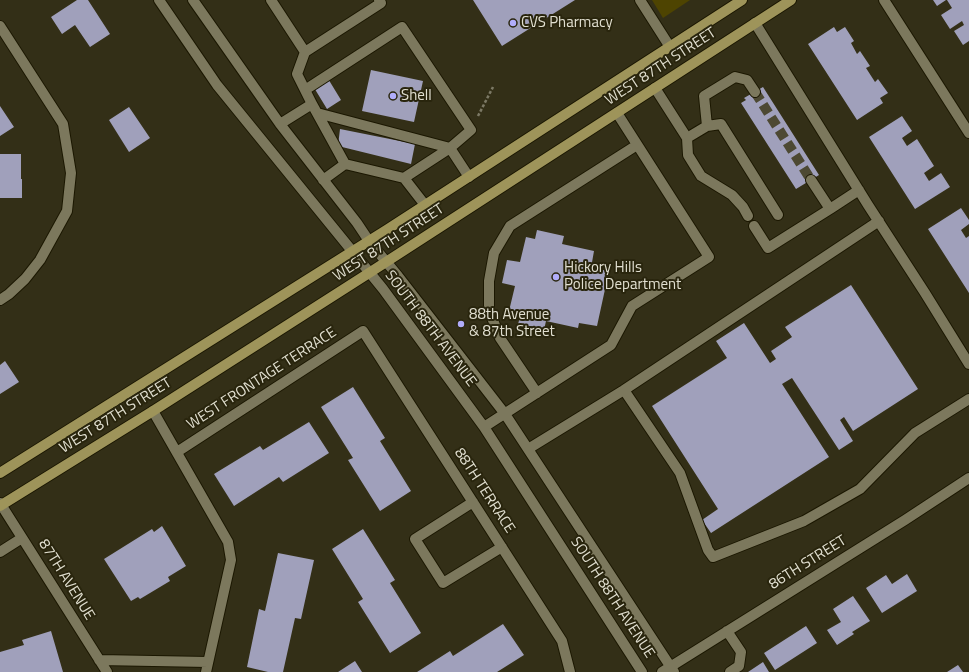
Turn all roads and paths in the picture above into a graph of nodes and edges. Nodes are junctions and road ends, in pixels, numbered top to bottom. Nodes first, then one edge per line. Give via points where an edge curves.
1 (159, 0) edge
2 (193, 0) edge
3 (271, 0) edge
4 (379, 0) edge
5 (640, 0) edge
6 (742, 0) edge
7 (791, 0) edge
8 (884, 0) edge
9 (755, 23) junction
10 (0, 26) edge
11 (670, 47) junction
12 (305, 52) junction
13 (493, 86) dead end
14 (655, 88) junction
15 (305, 90) junction
16 (755, 92) tunnel mouth
17 (314, 108) junction
18 (617, 113) junction
19 (280, 124) junction
20 (707, 126) junction
21 (471, 130) junction
22 (969, 133) edge
23 (687, 138) junction
24 (637, 145) junction
25 (450, 148) junction
26 (345, 164) junction
27 (469, 177) junction
28 (404, 178) junction
29 (323, 180) junction
30 (811, 180) tunnel mouth
31 (859, 190) junction
32 (425, 206) junction
33 (830, 209) junction
34 (778, 215) dead end
35 (748, 216) dead end
36 (879, 221) junction
37 (754, 226) dead end
38 (369, 241) junction
39 (352, 252) junction
40 (386, 262) junction
41 (369, 273) junction
42 (0, 300) edge
43 (364, 331) joint
44 (969, 364) edge
45 (624, 390) junction
46 (537, 393) junction
47 (969, 399) edge
48 (153, 411) junction
49 (504, 414) junction
50 (484, 427) junction
51 (528, 449) junction
52 (177, 452) junction
53 (0, 473) edge
54 (969, 478) edge
55 (473, 502) junction
56 (0, 505) edge
57 (22, 538) junction
58 (502, 547) junction
59 (0, 552) edge
60 (727, 631) junction
61 (99, 660) junction
62 (207, 667) edge
63 (668, 670) edge
64 (107, 672) edge
65 (570, 672) edge
66 (642, 672) edge
67 (730, 672) edge

1 - 39 street, SOUTH 88TH AVENUE via 217,85
2 - 19 street, SOUTH 88TH AVENUE
3 - 12 street
4 - 12 street via 381,3
5 - 11 street
6 - 11 main road, WEST 87TH STREET
7 - 9 main road, WEST 87TH STREET
8 - 22 street
9 - 14 main road, WEST 87TH STREET
9 - 31 street
10 - 42 street via 63,124 71,173 67,211 40,260 25,279
11 - 27 main road, WEST 87TH STREET
12 - 15 street via 297,74
13 - 21 path
14 - 18 main road, WEST 87TH STREET
14 - 23 street
15 - 17 street
15 - 21 street via 402,27
16 - 20 street via 747,80 735,77 704,96
17 - 19 street
17 - 25 street
17 - 26 street
18 - 24 street
18 - 40 main road, WEST 87TH STREET
19 - 29 street, SOUTH 88TH AVENUE
20 - 23 street
20 - 34 street via 721,124
21 - 25 street
23 - 35 street via 688,155 701,176 732,194
24 - 46 street via 510,226 494,253 489,280 489,310 500,338
24 - 46 street via 709,257 632,306 611,345
25 - 27 street
25 - 28 street
26 - 28 street
26 - 29 street
27 - 32 main road, WEST 87TH STREET
28 - 32 street
29 - 38 street, SOUTH 88TH AVENUE
30 - 33 street
31 - 33 street
31 - 36 street
32 - 38 main road, WEST 87TH STREET
33 - 37 street via 768,248
36 - 44 street
36 - 45 street
38 - 39 main road, WEST 87TH STREET
38 - 40 street, SOUTH 88TH AVENUE
39 - 41 street, SOUTH 88TH AVENUE
39 - 53 main road, WEST 87TH STREET
40 - 41 main road, WEST 87TH STREET
40 - 49 street, SOUTH 88TH AVENUE
41 - 48 main road, WEST 87TH STREET
41 - 50 street, SOUTH 88TH AVENUE
43 - 52 street, WEST FRONTAGE TERRACE
43 - 55 street, 88TH TERRACE
45 - 47 street via 680,472 708,550 713,557 804,521 860,489 914,433
45 - 51 street
46 - 49 street
48 - 52 street
48 - 56 main road, WEST 87TH STREET
49 - 50 street
49 - 51 street, SOUTH 88TH AVENUE
50 - 66 street, SOUTH 88TH AVENUE
51 - 63 street, SOUTH 88TH AVENUE
52 - 62 street via 228,542 231,560
54 - 60 street, 86TH STREET
55 - 58 street, 88TH TERRACE
55 - 58 street via 415,539 443,584
56 - 57 street, 87TH AVENUE
57 - 59 street
57 - 61 street, 87TH AVENUE
58 - 65 street, 88TH TERRACE via 562,640
60 - 63 street, 86TH STREET
60 - 67 street via 741,652 739,666
61 - 62 street
61 - 64 street, 87TH AVENUE

